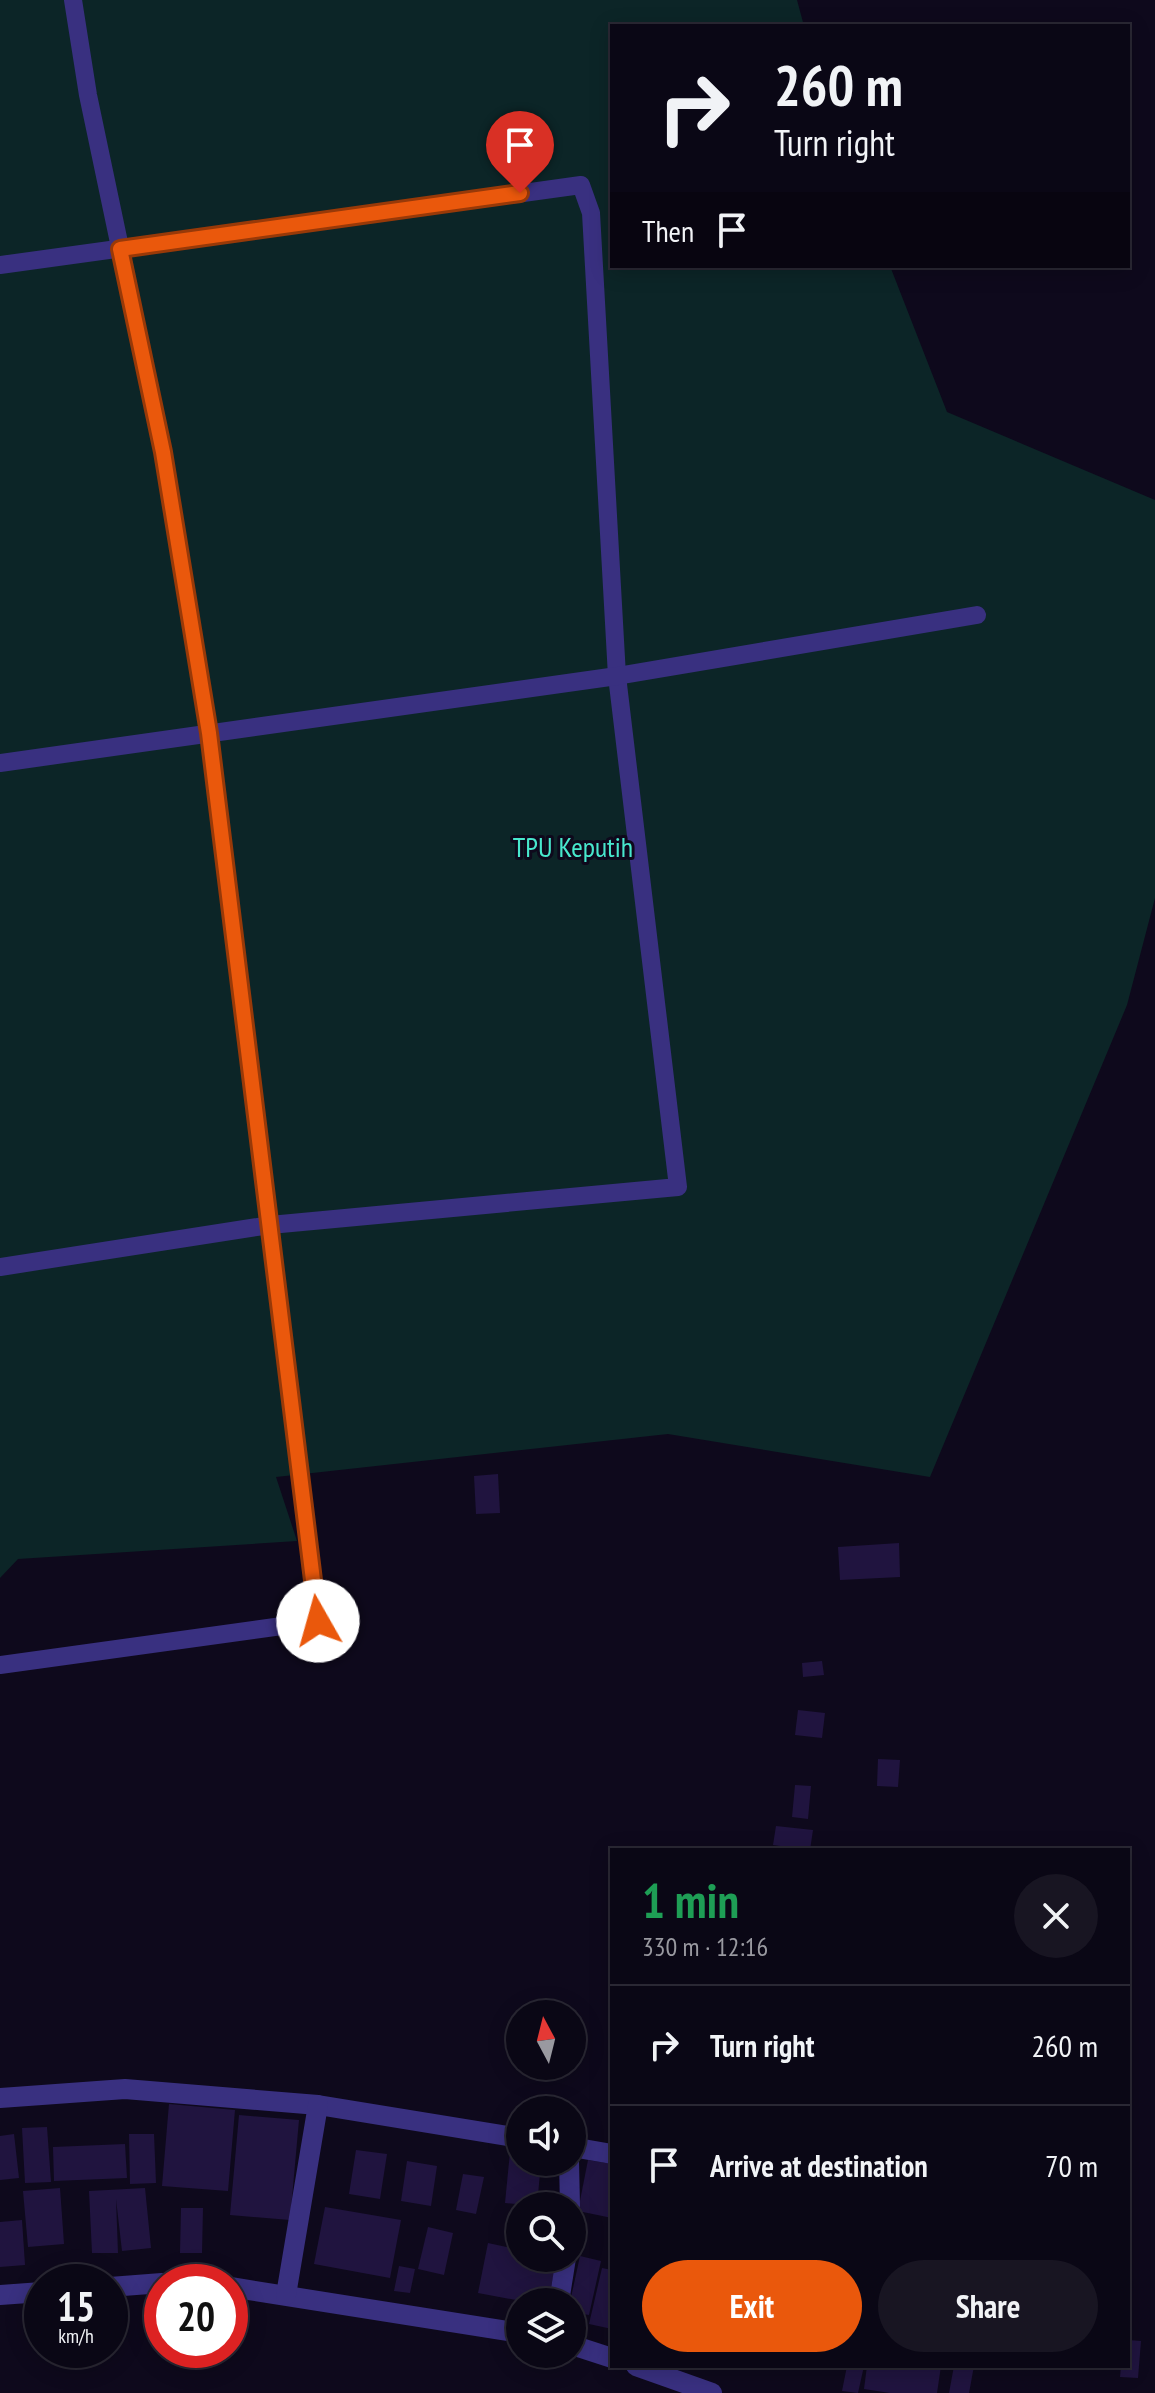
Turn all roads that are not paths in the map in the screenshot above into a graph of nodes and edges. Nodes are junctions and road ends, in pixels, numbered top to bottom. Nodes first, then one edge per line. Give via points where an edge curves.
1 (73, 0) edge
2 (120, 249) junction
3 (0, 265) edge
4 (977, 615) dead end
5 (617, 676) junction
6 (209, 733) junction
7 (0, 763) edge
8 (270, 1225) junction
9 (0, 1267) edge
10 (0, 1665) edge
11 (0, 2098) edge
12 (318, 2105) junction
13 (506, 2136) edge
14 (586, 2149) edge
15 (610, 2154) edge
16 (248, 2290) edge
17 (24, 2293) edge
18 (0, 2295) edge
19 (286, 2295) junction
20 (506, 2331) edge
21 (586, 2350) edge
22 (610, 2357) edge
23 (642, 2368) edge
24 (712, 2393) edge

1 - 2 lane
2 - 3 lane
2 - 5 lane via 581,185 591,213
2 - 6 lane via 163,452
4 - 5 lane
5 - 6 lane
5 - 8 lane via 678,1187
6 - 7 lane
6 - 8 lane
8 - 9 lane
8 - 10 lane via 318,1621
11 - 12 street via 125,2089
12 - 13 street
12 - 19 street
14 - 15 street
16 - 19 street
17 - 18 street
19 - 20 street
21 - 22 street
23 - 24 street

